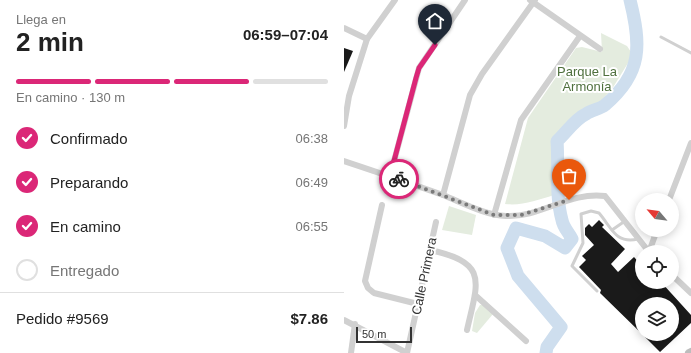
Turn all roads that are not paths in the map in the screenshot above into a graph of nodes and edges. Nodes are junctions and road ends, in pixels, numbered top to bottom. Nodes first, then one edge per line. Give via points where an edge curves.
1 (395, 0) edge
2 (465, 0) edge
3 (533, 1) edge
4 (344, 28) edge
5 (580, 36) junction
6 (661, 37) dead end
7 (367, 39) junction
8 (600, 49) dead end
9 (691, 53) edge
10 (346, 95) edge
11 (344, 126) edge
12 (691, 143) edge
13 (344, 161) edge
14 (390, 176) junction
15 (672, 193) edge
16 (442, 195) junction
17 (382, 205) dead end
18 (494, 215) junction
19 (625, 221) junction
20 (436, 222) dead end
21 (612, 230) junction
22 (638, 239) junction
23 (643, 245) edge
24 (430, 250) junction
25 (679, 282) edge
26 (597, 291) dead end
27 (691, 293) edge
28 (475, 295) junction
29 (418, 304) junction
30 (344, 320) edge
31 (355, 324) junction
32 (467, 330) dead end
33 (526, 341) dead end
34 (351, 353) edge
35 (407, 353) edge

1 - 7 street
2 - 14 street via 419,68
3 - 5 street
3 - 16 street via 470,95
4 - 7 street
5 - 8 street
5 - 18 street via 521,120
6 - 9 lane
7 - 10 street
10 - 11 street
12 - 15 street
13 - 14 street
14 - 16 street
16 - 18 street
17 - 29 street via 365,281 374,293
18 - 19 street via 521,215 592,195 604,196
19 - 21 lane
19 - 22 street
20 - 24 street, Calle Primera
21 - 22 lane via 623,240
21 - 26 lane via 599,213 592,211 581,214 583,243 572,266
22 - 23 street
24 - 28 street via 453,255 468,265 476,278
24 - 29 street, Calle Primera
25 - 27 street
28 - 32 street
28 - 33 street
29 - 35 street, Calle Primera
30 - 31 street
31 - 34 street
31 - 35 street

